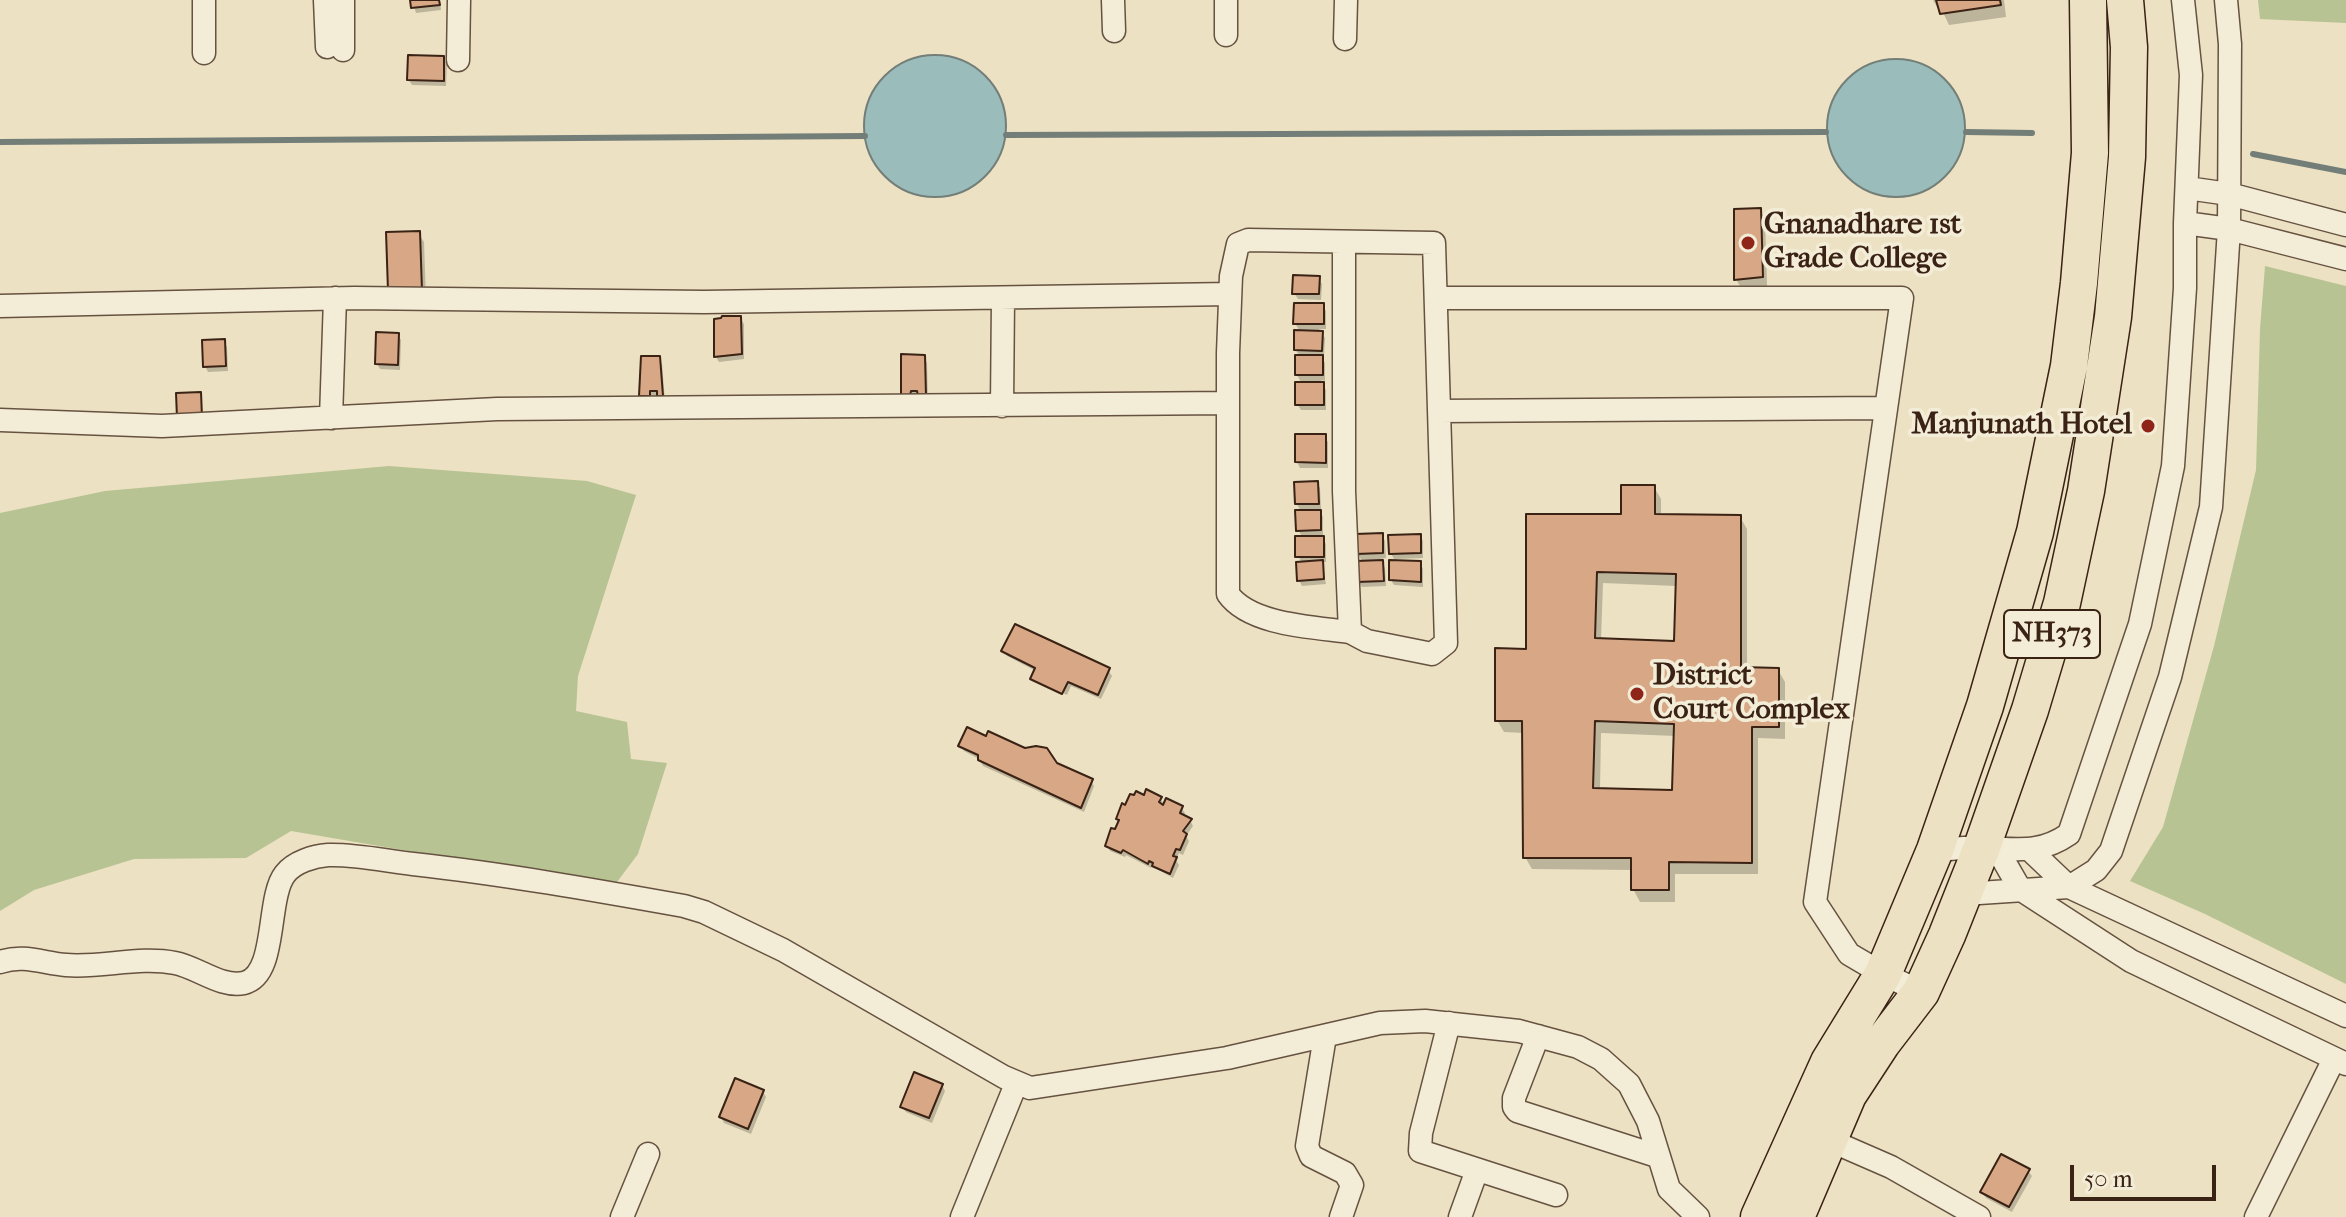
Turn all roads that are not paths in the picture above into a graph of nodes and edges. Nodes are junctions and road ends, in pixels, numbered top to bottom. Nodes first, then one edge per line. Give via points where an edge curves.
1 (204, 0) edge
2 (325, 0) edge
3 (343, 0) edge
4 (459, 0) edge
5 (1113, 0) edge
6 (1226, 0) edge
7 (1346, 0) edge
8 (2088, 0) edge
9 (2125, 0) edge
10 (2183, 0) edge
11 (2226, 0) edge
12 (1114, 31) dead end
13 (1226, 35) dead end
14 (1345, 39) dead end
15 (204, 53) dead end
16 (458, 60) dead end
17 (2187, 188) junction
18 (2229, 194) junction
19 (2185, 223) junction
20 (2346, 225) edge
21 (2229, 229) junction
22 (1344, 242) junction
23 (2346, 259) edge
24 (1230, 294) junction
25 (335, 298) junction
26 (1003, 298) junction
27 (1436, 298) junction
28 (0, 306) edge
29 (1228, 403) junction
30 (1002, 406) junction
31 (1885, 408) junction
32 (1440, 411) junction
33 (331, 418) junction
34 (0, 420) edge
35 (1350, 632) junction
36 (1990, 848) junction
37 (1935, 850) junction
38 (2030, 850) junction
39 (2069, 887) junction
40 (2020, 889) junction
41 (1964, 894) junction
42 (0, 962) edge
43 (1883, 974) junction
44 (1921, 992) junction
45 (2346, 1016) edge
46 (1449, 1023) junction
47 (1325, 1036) junction
48 (1538, 1036) junction
49 (2340, 1061) edge
50 (1016, 1084) junction
51 (1829, 1140) junction
52 (648, 1154) dead end
53 (1657, 1156) junction
54 (1477, 1170) junction
55 (1556, 1195) dead end
56 (622, 1217) edge
57 (962, 1217) edge
58 (1341, 1217) edge
59 (1460, 1217) edge
60 (1698, 1217) edge
61 (1759, 1217) edge
62 (1796, 1217) edge
63 (1979, 1217) edge
64 (2256, 1217) edge

1 - 15 street
2 - 3 street via 335,49
4 - 16 street
5 - 12 street
6 - 13 street
7 - 14 street
8 - 37 highway, NH373 via 2090,153 2069,366 2035,532 1985,706
9 - 36 highway, NH373 via 2127,157 2113,317 2086,491 2062,603
10 - 17 street via 2191,75
11 - 18 street
17 - 18 street
17 - 19 street
18 - 20 street
18 - 21 street
19 - 21 street
19 - 38 street via 2173,466 2140,624 2069,834
21 - 23 street
21 - 39 street via 2211,507 2170,677 2111,851 2096,870
22 - 24 street via 1238,244
22 - 27 street via 1434,243
22 - 35 street
24 - 26 street
24 - 29 street
25 - 26 street
25 - 28 street
25 - 33 street
26 - 30 street
27 - 31 street via 1902,298
27 - 32 street
29 - 30 street
29 - 35 street via 1228,594 1237,608 1290,624
30 - 33 street via 497,409
31 - 32 street
31 - 43 street via 1815,902 1849,954
32 - 35 street via 1446,643 1432,654 1367,641
33 - 34 street via 162,426
36 - 37 street
36 - 38 street
36 - 40 street
36 - 41 highway, NH373
37 - 43 highway, NH373
38 - 39 street
39 - 40 street
39 - 45 street
40 - 41 street
40 - 49 street via 2131,961
41 - 44 highway, NH373
42 - 50 street via 165,962 243,983 263,967 278,890 295,864 329,855 494,873 704,912 783,950
43 - 44 street
43 - 61 highway, NH373 via 1829,1062
44 - 51 highway, NH373 via 1848,1095
46 - 47 street via 1380,1023
46 - 48 street
46 - 54 street via 1420,1151
47 - 50 street via 1106,1077 1030,1088
47 - 58 street via 1307,1146 1311,1156 1345,1173 1352,1185
48 - 53 street via 1601,1059 1629,1084 1648,1121
48 - 53 street via 1514,1098 1517,1111
49 - 64 street
50 - 57 street
51 - 62 highway, NH373
51 - 63 street via 1891,1167
52 - 56 street
53 - 60 street via 1669,1189
54 - 55 street
54 - 59 street

